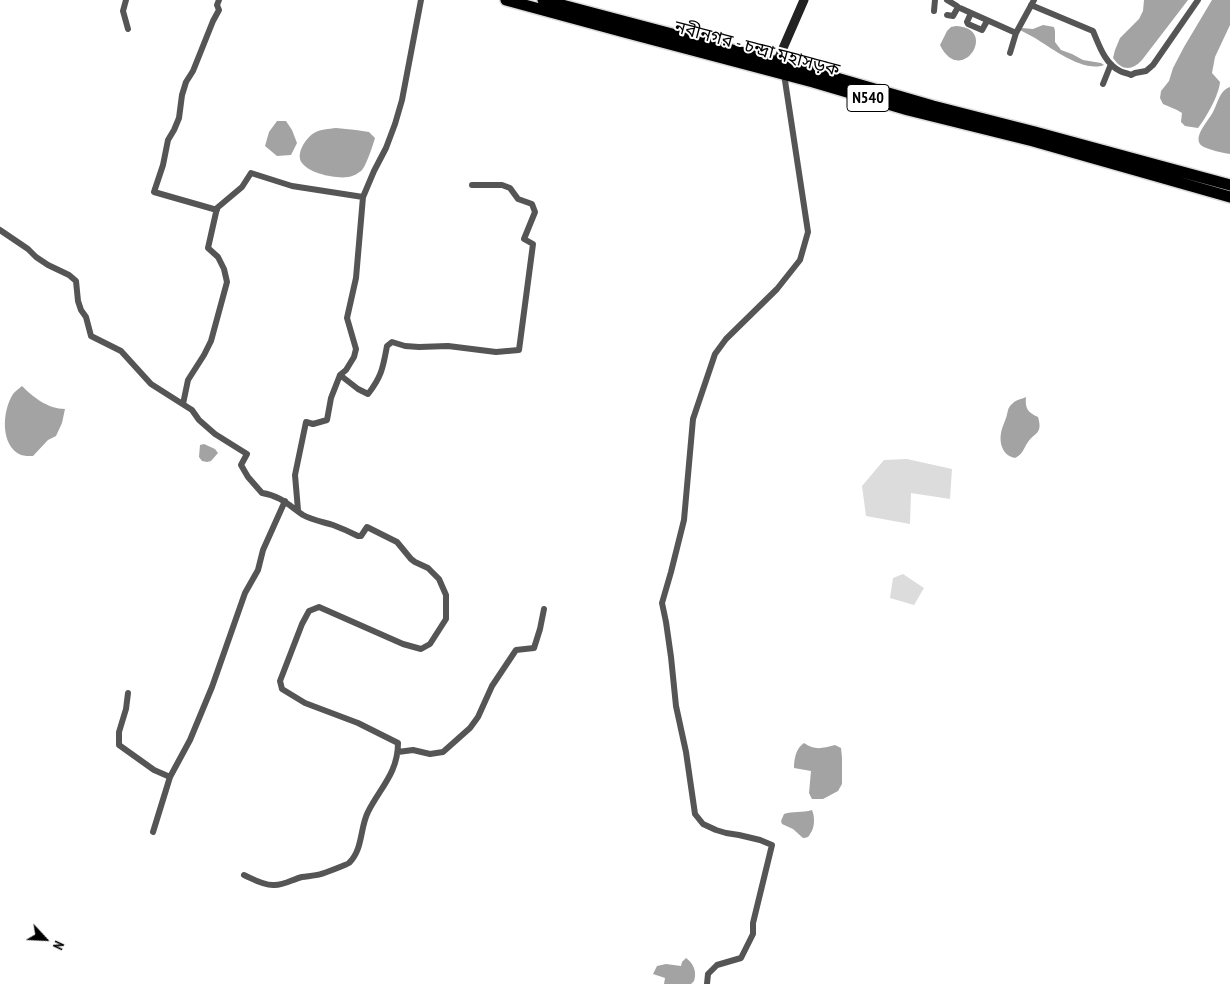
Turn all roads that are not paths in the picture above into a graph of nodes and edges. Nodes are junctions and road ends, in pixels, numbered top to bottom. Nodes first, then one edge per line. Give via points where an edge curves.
1 (126, 0) edge
2 (219, 0) edge
3 (421, 0) edge
4 (506, 0) edge
5 (543, 0) edge
6 (804, 0) edge
7 (936, 0) edge
8 (947, 0) edge
9 (1198, 0) edge
10 (561, 2) edge
11 (1033, 3) edge
12 (958, 6) junction
13 (934, 11) dead end
14 (975, 14) junction
15 (947, 16) dead end
16 (987, 21) junction
17 (128, 29) dead end
18 (1016, 33) junction
19 (1010, 53) dead end
20 (777, 62) junction
21 (1110, 64) junction
22 (784, 74) junction
23 (1103, 84) dead end
24 (1058, 143) junction
25 (472, 185) dead end
26 (1230, 185) edge
27 (1230, 196) edge
28 (363, 197) junction
29 (217, 210) junction
30 (0, 230) edge
31 (340, 375) junction
32 (183, 404) junction
33 (285, 501) junction
34 (298, 510) junction
35 (544, 609) dead end
36 (128, 693) dead end
37 (398, 752) junction
38 (170, 776) junction
39 (153, 832) dead end
40 (244, 875) dead end
41 (707, 984) edge

1 - 17 street via 123,11
2 - 29 street via 219,10 186,82 179,118 168,140 154,192
3 - 28 street via 395,124
4 - 22 highway, নবীনগর - চন্দ্রা মহাসড়ক / N540
5 - 10 highway, নবীনগর - চন্দ্রা মহাসড়ক / N540
6 - 20 street
7 - 13 street
8 - 12 street
9 - 21 street via 1154,65 1146,71 1132,75
10 - 20 highway, নবীনগর - চন্দ্রা মহাসড়ক / N540
11 - 18 street
11 - 21 street via 1093,31
12 - 14 street
12 - 15 street via 953,16
14 - 16 street
14 - 16 street via 968,24 982,30
16 - 18 street
18 - 19 street
20 - 24 highway, নবীনগর - চন্দ্রা মহাসড়ক / N540
21 - 23 street
22 - 24 highway, নবীনগর - চন্দ্রা মহাসড়ক / N540 via 908,110
22 - 41 street via 808,232 800,260 777,289 714,354 693,419 684,520 662,603 695,814 703,824 716,830 772,845 753,934 741,958 717,965 708,974
24 - 26 highway, নবীনগর - চন্দ্রা মহাসড়ক / N540
24 - 27 highway, নবীনগর - চন্দ্রা মহাসড়ক / N540
25 - 31 street via 510,188 518,199 532,204 535,212 524,239 533,244 519,350 496,352 448,346 405,346 392,342 386,346 380,376 368,394
28 - 29 street via 292,186 251,173 242,188
28 - 31 street via 356,278 347,318 356,349
29 - 32 street via 208,248 218,257 227,282 211,340 188,380
30 - 32 street via 36,258 76,281 78,301 91,336 121,351 151,384
31 - 34 street via 327,420 313,424 306,422 295,476
32 - 33 street via 216,434 246,454 241,465 262,493
33 - 34 street
33 - 38 street via 263,550 258,570 245,593 194,731
34 - 37 street via 316,521 358,536 362,536 367,527 397,542 415,562 428,568 439,579 446,595 446,620 430,644 421,649 319,606 309,611 280,681 282,689 305,703 358,723 398,743
35 - 37 street via 534,648 516,650 470,728 443,752
36 - 38 street via 119,746 154,770
37 - 40 street via 389,779 366,815 361,840 349,864 273,885
38 - 39 street

